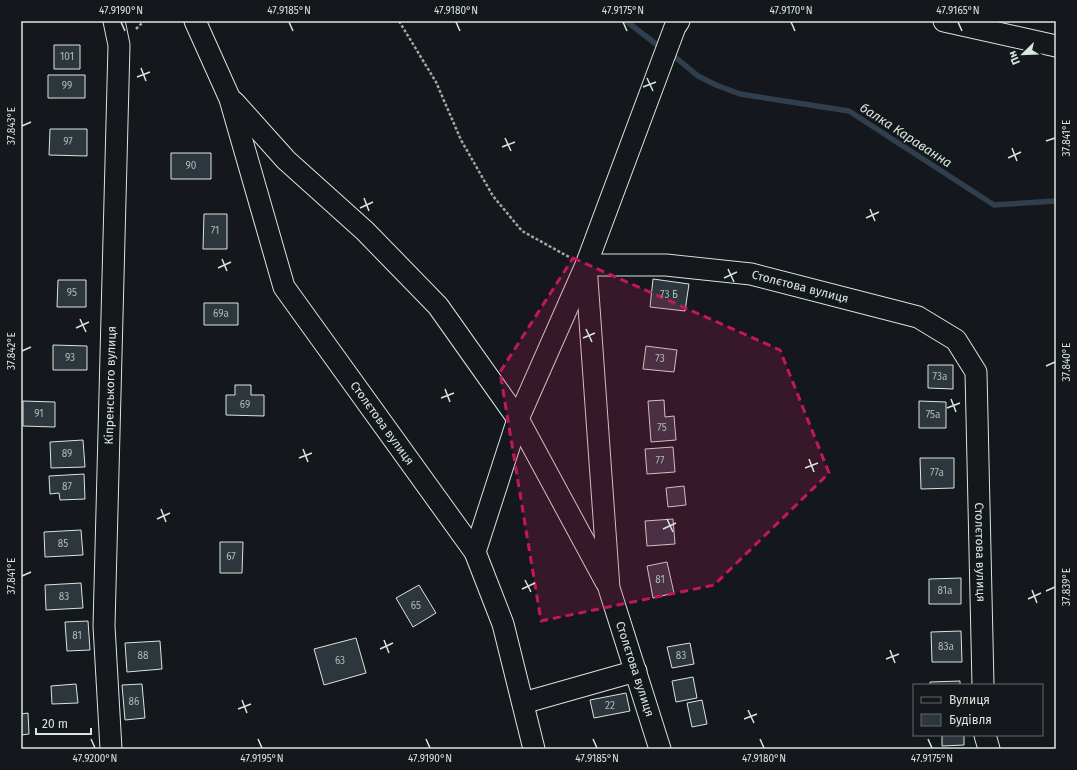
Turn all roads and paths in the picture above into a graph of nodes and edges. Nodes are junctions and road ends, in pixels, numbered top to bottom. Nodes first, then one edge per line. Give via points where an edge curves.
1 (114, 21) edge
2 (195, 21) edge
3 (398, 21) edge
4 (679, 21) edge
5 (944, 21) edge
6 (1056, 46) edge
7 (230, 99) junction
8 (586, 265) junction
9 (518, 419) junction
10 (475, 552) junction
11 (609, 588) junction
12 (636, 671) junction
13 (983, 684) edge
14 (523, 703) junction
15 (986, 736) edge
16 (111, 749) edge
17 (534, 749) edge
18 (660, 749) edge
19 (988, 749) edge

1 - 16 street, Кіпренського вулиця via 119,45 104,626
2 - 7 street, Столєтова вулиця
3 - 8 path via 436,82 460,140 493,196 522,231
4 - 8 street
5 - 6 street
7 - 9 street, Столєтова вулиця via 286,160 365,231 438,306
7 - 10 street, Столєтова вулиця via 284,287
8 - 9 street
8 - 11 street, Столєтова вулиця
8 - 13 street, Столєтова вулиця via 666,265 751,274 918,317 956,340 976,372
9 - 10 street
9 - 11 street, Столєтова вулиця
10 - 14 street, Столєтова вулиця via 503,624
11 - 12 street, Столєтова вулиця
12 - 14 street
12 - 18 street, Столєтова вулиця
14 - 17 street, Столєтова вулиця
15 - 19 street

